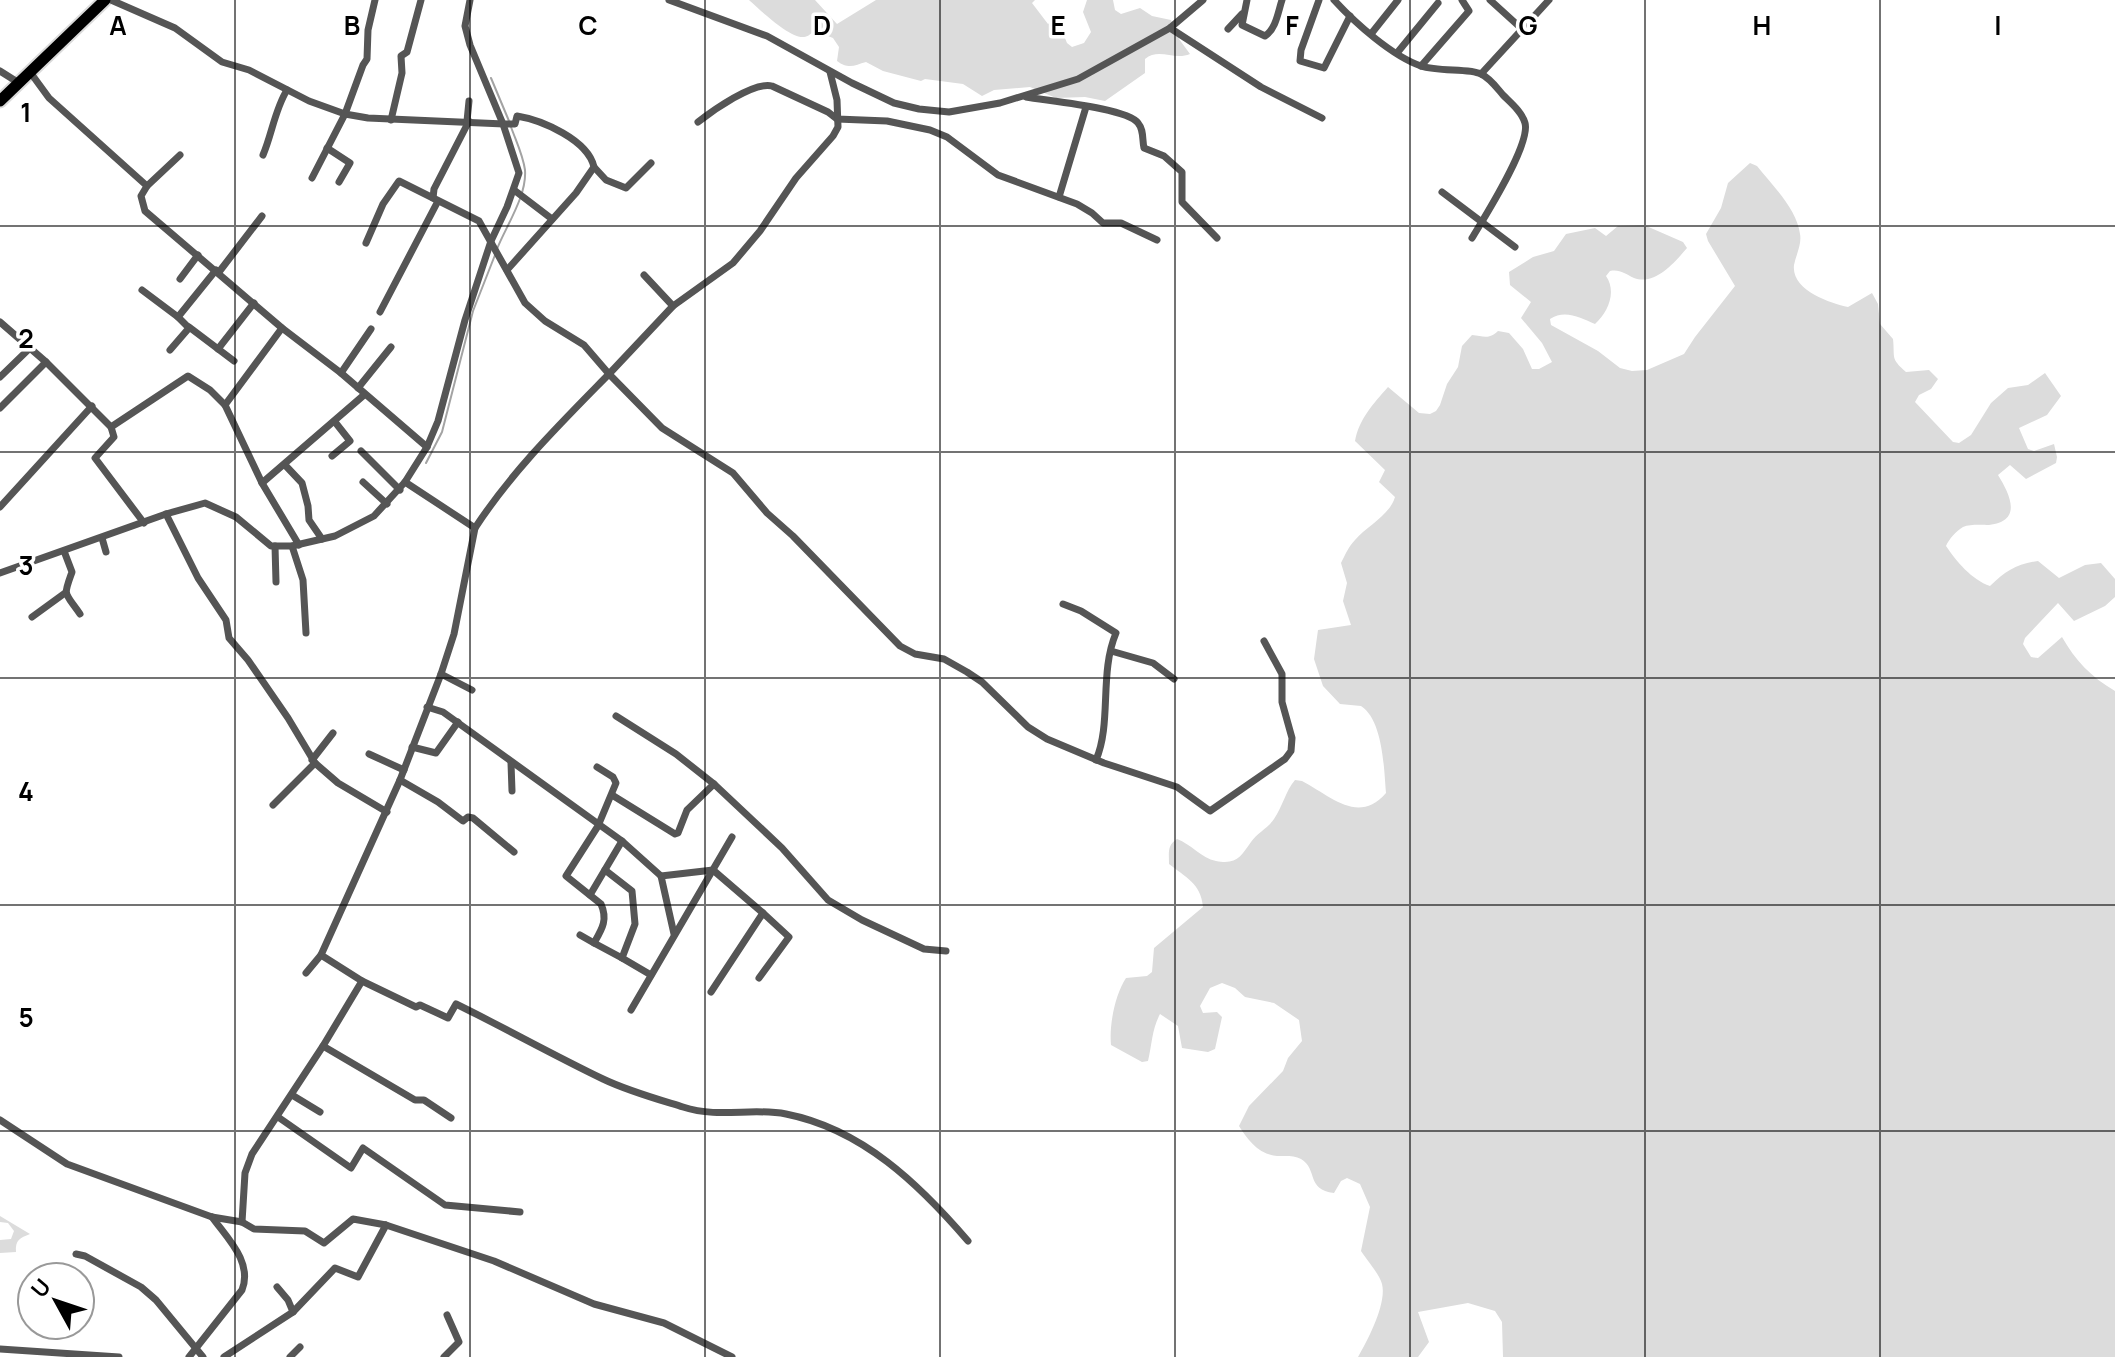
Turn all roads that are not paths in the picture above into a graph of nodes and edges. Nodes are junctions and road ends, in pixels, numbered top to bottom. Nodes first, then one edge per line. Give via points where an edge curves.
1 (108, 0) edge
2 (375, 0) edge
3 (421, 0) edge
4 (470, 0) edge
5 (669, 0) edge
6 (1247, 0) edge
7 (1282, 0) edge
8 (1319, 0) edge
9 (1334, 0) edge
10 (1350, 0) edge
11 (1398, 0) edge
12 (1462, 0) edge
13 (1490, 0) edge
14 (1545, 1) edge
15 (1198, 2) edge
16 (1438, 3) dead end
17 (1342, 9) junction
18 (1243, 13) junction
19 (1350, 16) junction
20 (1170, 28) junction
21 (1228, 29) dead end
22 (1522, 29) junction
23 (1371, 34) junction
24 (1397, 53) junction
25 (1421, 66) junction
26 (0, 71) edge
27 (830, 72) junction
28 (1481, 74) junction
29 (24, 78) junction
30 (287, 90) junction
31 (1024, 97) junction
32 (0, 101) edge
33 (469, 101) dead end
34 (1086, 107) junction
35 (345, 114) junction
36 (1322, 118) dead end
37 (837, 119) junction
38 (391, 120) junction
39 (468, 121) junction
40 (698, 122) dead end
41 (504, 124) junction
42 (327, 148) junction
43 (180, 155) dead end
44 (263, 155) dead end
45 (651, 163) dead end
46 (594, 167) junction
47 (312, 178) dead end
48 (339, 182) dead end
49 (147, 186) junction
50 (1442, 192) dead end
51 (518, 193) junction
52 (1059, 197) junction
53 (436, 200) junction
54 (262, 216) dead end
55 (552, 219) junction
56 (1482, 222) junction
57 (1217, 238) dead end
58 (1472, 238) dead end
59 (1157, 240) dead end
60 (491, 241) junction
61 (366, 243) dead end
62 (1515, 247) dead end
63 (198, 255) junction
64 (507, 270) junction
65 (218, 271) junction
66 (644, 275) dead end
67 (180, 279) dead end
68 (142, 290) dead end
69 (254, 303) junction
70 (673, 306) junction
71 (380, 312) dead end
72 (178, 317) junction
73 (0, 323) edge
74 (189, 327) junction
75 (282, 328) junction
76 (371, 329) dead end
77 (391, 347) dead end
78 (30, 348) junction
79 (218, 349) junction
80 (170, 350) dead end
81 (234, 361) dead end
82 (46, 362) junction
83 (341, 373) junction
84 (609, 374) junction
85 (0, 377) edge
86 (358, 388) junction
87 (364, 395) junction
88 (225, 405) junction
89 (92, 406) junction
90 (0, 408) edge
91 (335, 422) junction
92 (111, 427) junction
93 (427, 447) junction
94 (361, 451) dead end
95 (332, 456) dead end
96 (285, 465) junction
97 (363, 482) dead end
98 (262, 483) junction
99 (407, 486) junction
100 (387, 504) junction
101 (0, 507) edge
102 (168, 519) junction
103 (144, 523) junction
104 (475, 528) junction
105 (322, 539) junction
106 (275, 546) junction
107 (294, 548) junction
108 (64, 551) junction
109 (0, 573) edge
110 (276, 582) dead end
111 (65, 593) junction
112 (1063, 604) dead end
113 (80, 614) dead end
114 (32, 617) dead end
115 (306, 633) dead end
116 (1264, 641) dead end
117 (1111, 651) junction
118 (441, 674) junction
119 (1174, 679) dead end
120 (472, 690) dead end
121 (427, 707) junction
122 (616, 716) dead end
123 (458, 722) junction
124 (333, 733) dead end
125 (412, 747) junction
126 (369, 754) dead end
127 (1096, 760) junction
128 (313, 762) junction
129 (511, 763) junction
130 (597, 767) dead end
131 (404, 770) junction
132 (400, 780) junction
133 (714, 784) junction
134 (512, 791) dead end
135 (612, 795) junction
136 (273, 805) dead end
137 (387, 812) junction
138 (598, 826) junction
139 (732, 837) dead end
140 (622, 841) junction
141 (514, 852) dead end
142 (605, 870) junction
143 (713, 870) junction
144 (661, 876) junction
145 (590, 895) junction
146 (763, 913) junction
147 (674, 934) junction
148 (580, 935) dead end
149 (594, 943) junction
150 (946, 951) dead end
151 (321, 955) junction
152 (622, 958) junction
153 (306, 973) dead end
154 (651, 975) junction
155 (759, 978) dead end
156 (362, 981) junction
157 (711, 992) dead end
158 (631, 1010) dead end
159 (323, 1046) junction
160 (292, 1095) junction
161 (320, 1112) dead end
162 (278, 1117) junction
163 (451, 1118) dead end
164 (0, 1120) edge
165 (520, 1212) dead end
166 (212, 1217) junction
167 (242, 1222) junction
168 (386, 1225) junction
169 (968, 1241) dead end
170 (76, 1254) dead end
171 (277, 1287) dead end
172 (293, 1312) junction
173 (447, 1315) dead end
174 (300, 1347) dead end
175 (197, 1348) junction
176 (0, 1349) edge
177 (119, 1357) edge
178 (189, 1357) edge
179 (203, 1357) edge
180 (224, 1357) edge
181 (290, 1357) edge
182 (444, 1357) edge
183 (732, 1357) edge

1 - 29 main road
1 - 30 street via 175,28 222,62
2 - 35 street via 367,59
3 - 38 street via 407,52 401,56
4 - 41 street via 465,26 470,45
5 - 27 street via 767,36
6 - 18 street
7 - 18 street via 1267,36 1244,27
8 - 19 street via 1300,61 1324,68
9 - 17 street
10 - 17 street
11 - 23 street
12 - 25 street via 1469,11
13 - 22 street
14 - 22 street
15 - 20 street
16 - 24 street
17 - 19 street
18 - 21 street
19 - 23 street
20 - 31 street via 1091,73
20 - 36 street via 1261,87
22 - 28 street
23 - 24 street
24 - 25 street
25 - 28 street
26 - 29 street
27 - 31 street via 894,103 933,111 970,110
27 - 37 street
28 - 56 street via 1519,112 1526,127 1517,156
29 - 32 main road
29 - 49 street
30 - 35 street
30 - 44 street
31 - 34 street
33 - 39 street
34 - 52 street
34 - 57 street via 1137,122 1144,148 1180,169 1182,202
35 - 38 street
35 - 42 street
37 - 40 street via 766,84
37 - 52 street via 930,130 1007,180
37 - 70 street via 833,136 747,248
38 - 39 street
39 - 41 street
39 - 53 street via 434,189
41 - 46 street via 515,124 517,116 546,122 585,150
41 - 51 street via 519,173
42 - 47 street
42 - 48 street via 350,163
43 - 49 street
45 - 46 street via 626,188 606,180
46 - 55 street
49 - 63 street via 141,196 145,211
50 - 56 street
51 - 55 street
51 - 60 street
52 - 59 street via 1103,223 1121,223
53 - 60 street via 479,221
53 - 61 street via 397,182
53 - 71 street
54 - 65 street
55 - 64 street
56 - 58 street
56 - 62 street
60 - 64 street
60 - 93 street
63 - 65 street
63 - 67 street
64 - 84 street via 534,313 584,345
65 - 69 street
65 - 72 street
66 - 70 street
68 - 72 street
69 - 75 street
69 - 79 street
70 - 84 street
72 - 74 street
73 - 78 street
74 - 79 street
74 - 80 street
75 - 83 street
75 - 88 street
76 - 83 street
77 - 86 street
78 - 82 street
78 - 85 street
79 - 81 street
82 - 89 street
82 - 90 street
83 - 86 street
84 - 104 street via 539,444
84 - 127 street via 669,434 733,473 900,646 967,672 1028,727
86 - 87 street
87 - 91 street
87 - 93 street
88 - 92 street via 188,376
88 - 98 street
89 - 92 street
89 - 101 street
91 - 95 street via 350,441
91 - 96 street
92 - 103 street via 114,437 95,457
93 - 99 street
94 - 99 street
96 - 98 street
96 - 105 street via 306,482 309,520
97 - 100 street
98 - 107 street
99 - 100 street
99 - 104 street
100 - 105 street via 354,528
102 - 103 street
102 - 106 street via 205,503 236,517
102 - 128 street via 226,620 229,638
103 - 108 street via 104,543
104 - 118 street
105 - 107 street
106 - 107 street
106 - 110 street
107 - 115 street via 303,580
108 - 109 street
108 - 111 street via 72,572
111 - 113 street
111 - 114 street
112 - 117 street via 1116,632
116 - 127 street via 1282,674 1292,746 1285,759 1210,811 1177,787
117 - 119 street via 1153,663
117 - 127 street
118 - 120 street
118 - 121 street
121 - 123 street
121 - 125 street
122 - 133 street
123 - 125 street via 436,753
123 - 129 street
124 - 128 street
125 - 131 street
126 - 131 street
128 - 136 street
128 - 137 street
129 - 134 street
129 - 138 street
130 - 135 street via 613,777
131 - 132 street
132 - 137 street
132 - 141 street via 463,821 473,818
133 - 135 street via 687,810 675,834
133 - 150 street via 828,900 924,949
135 - 138 street
137 - 151 street
138 - 140 street
138 - 145 street via 566,875
139 - 143 street
140 - 142 street
140 - 144 street
142 - 145 street
142 - 152 street via 632,891 635,924
143 - 144 street
143 - 146 street
143 - 147 street
144 - 147 street
145 - 149 street via 601,904 605,917
146 - 155 street via 789,937
146 - 157 street
147 - 154 street
148 - 149 street
149 - 152 street
151 - 153 street
151 - 156 street
152 - 154 street
154 - 158 street
156 - 159 street
156 - 169 street via 448,1018 456,1004 605,1080 674,1104 709,1114 783,1113 848,1135 928,1196
159 - 160 street
159 - 163 street
160 - 161 street
160 - 162 street
162 - 165 street via 351,1168 363,1148 445,1205
162 - 167 street via 247,1167
164 - 166 street via 61,1161
166 - 167 street
166 - 175 street via 245,1265 246,1276 242,1290
167 - 168 street via 254,1229 305,1231 324,1243 353,1219
168 - 172 street via 358,1277 335,1268
168 - 183 street via 494,1261 594,1304 664,1323
170 - 175 street via 141,1287
171 - 172 street
172 - 180 street
173 - 182 street via 459,1342
174 - 181 street
175 - 178 street
175 - 179 street
176 - 177 street

